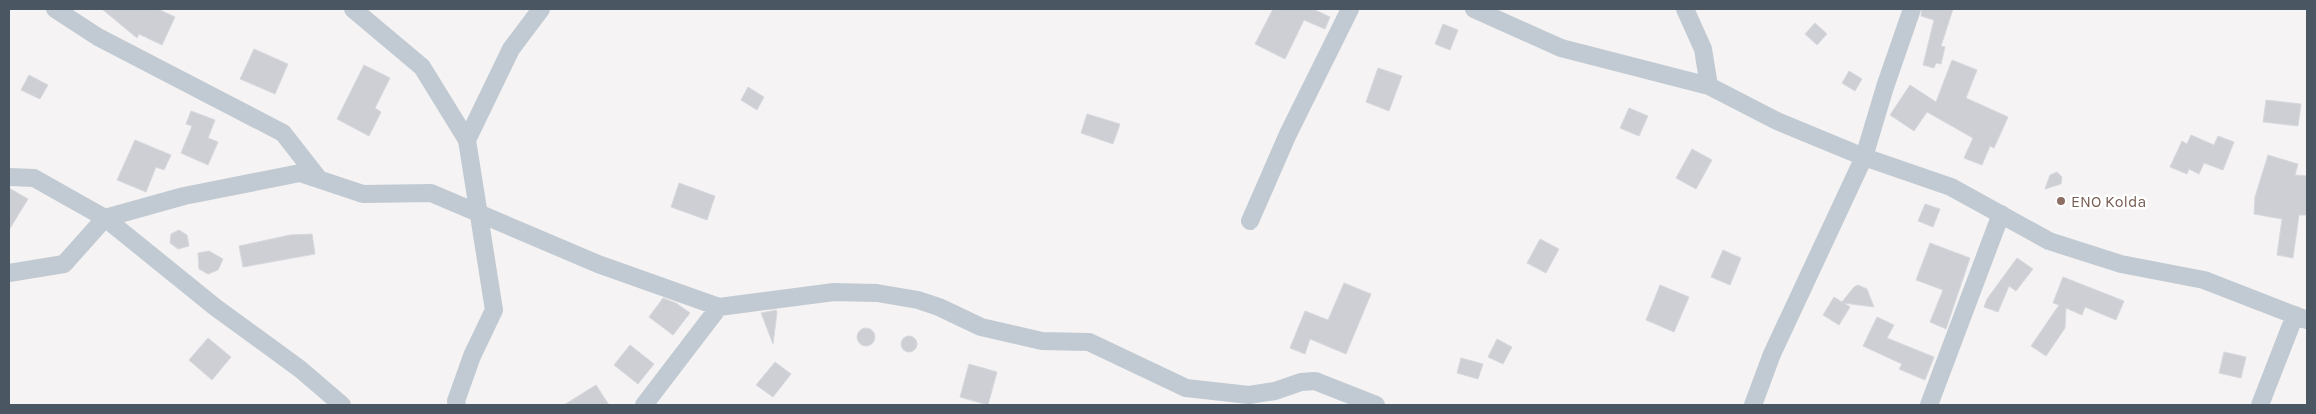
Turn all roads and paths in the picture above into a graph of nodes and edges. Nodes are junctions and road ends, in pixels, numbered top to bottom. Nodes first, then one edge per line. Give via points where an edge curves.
1 (55, 9) edge
2 (353, 9) edge
3 (541, 9) edge
4 (1350, 9) edge
5 (1474, 9) edge
6 (1685, 9) edge
7 (1912, 9) edge
8 (1709, 86) junction
9 (467, 140) junction
10 (1864, 157) junction
11 (9, 177) edge
12 (319, 179) junction
13 (479, 214) junction
14 (2001, 214) junction
15 (104, 218) junction
16 (1250, 221) dead end
17 (9, 273) edge
18 (719, 307) junction
19 (2301, 317) edge
20 (342, 405) edge
21 (457, 405) edge
22 (644, 405) edge
23 (1376, 405) edge
24 (1754, 405) edge
25 (1930, 405) edge
26 (2260, 405) edge

1 - 12 street via 98,37 283,133
2 - 9 street via 422,67
3 - 9 street via 511,49
4 - 16 street via 1288,134
5 - 8 street via 1561,48
6 - 8 street via 1703,50
7 - 10 street
8 - 10 street via 1777,121
9 - 13 street
10 - 14 street via 1951,187
10 - 24 street via 1772,354
11 - 15 street via 34,178
12 - 13 street via 363,194 430,193
12 - 15 street via 300,173 184,196
13 - 18 street via 598,264
13 - 21 street via 494,310 472,356
14 - 19 street via 2049,241 2121,264 2204,280
14 - 25 street
15 - 17 street via 64,264
15 - 20 street
18 - 22 street
18 - 23 street via 834,292 877,293 918,300 981,327 1042,341 1089,342 1186,388 1249,395 1314,381
19 - 26 street

